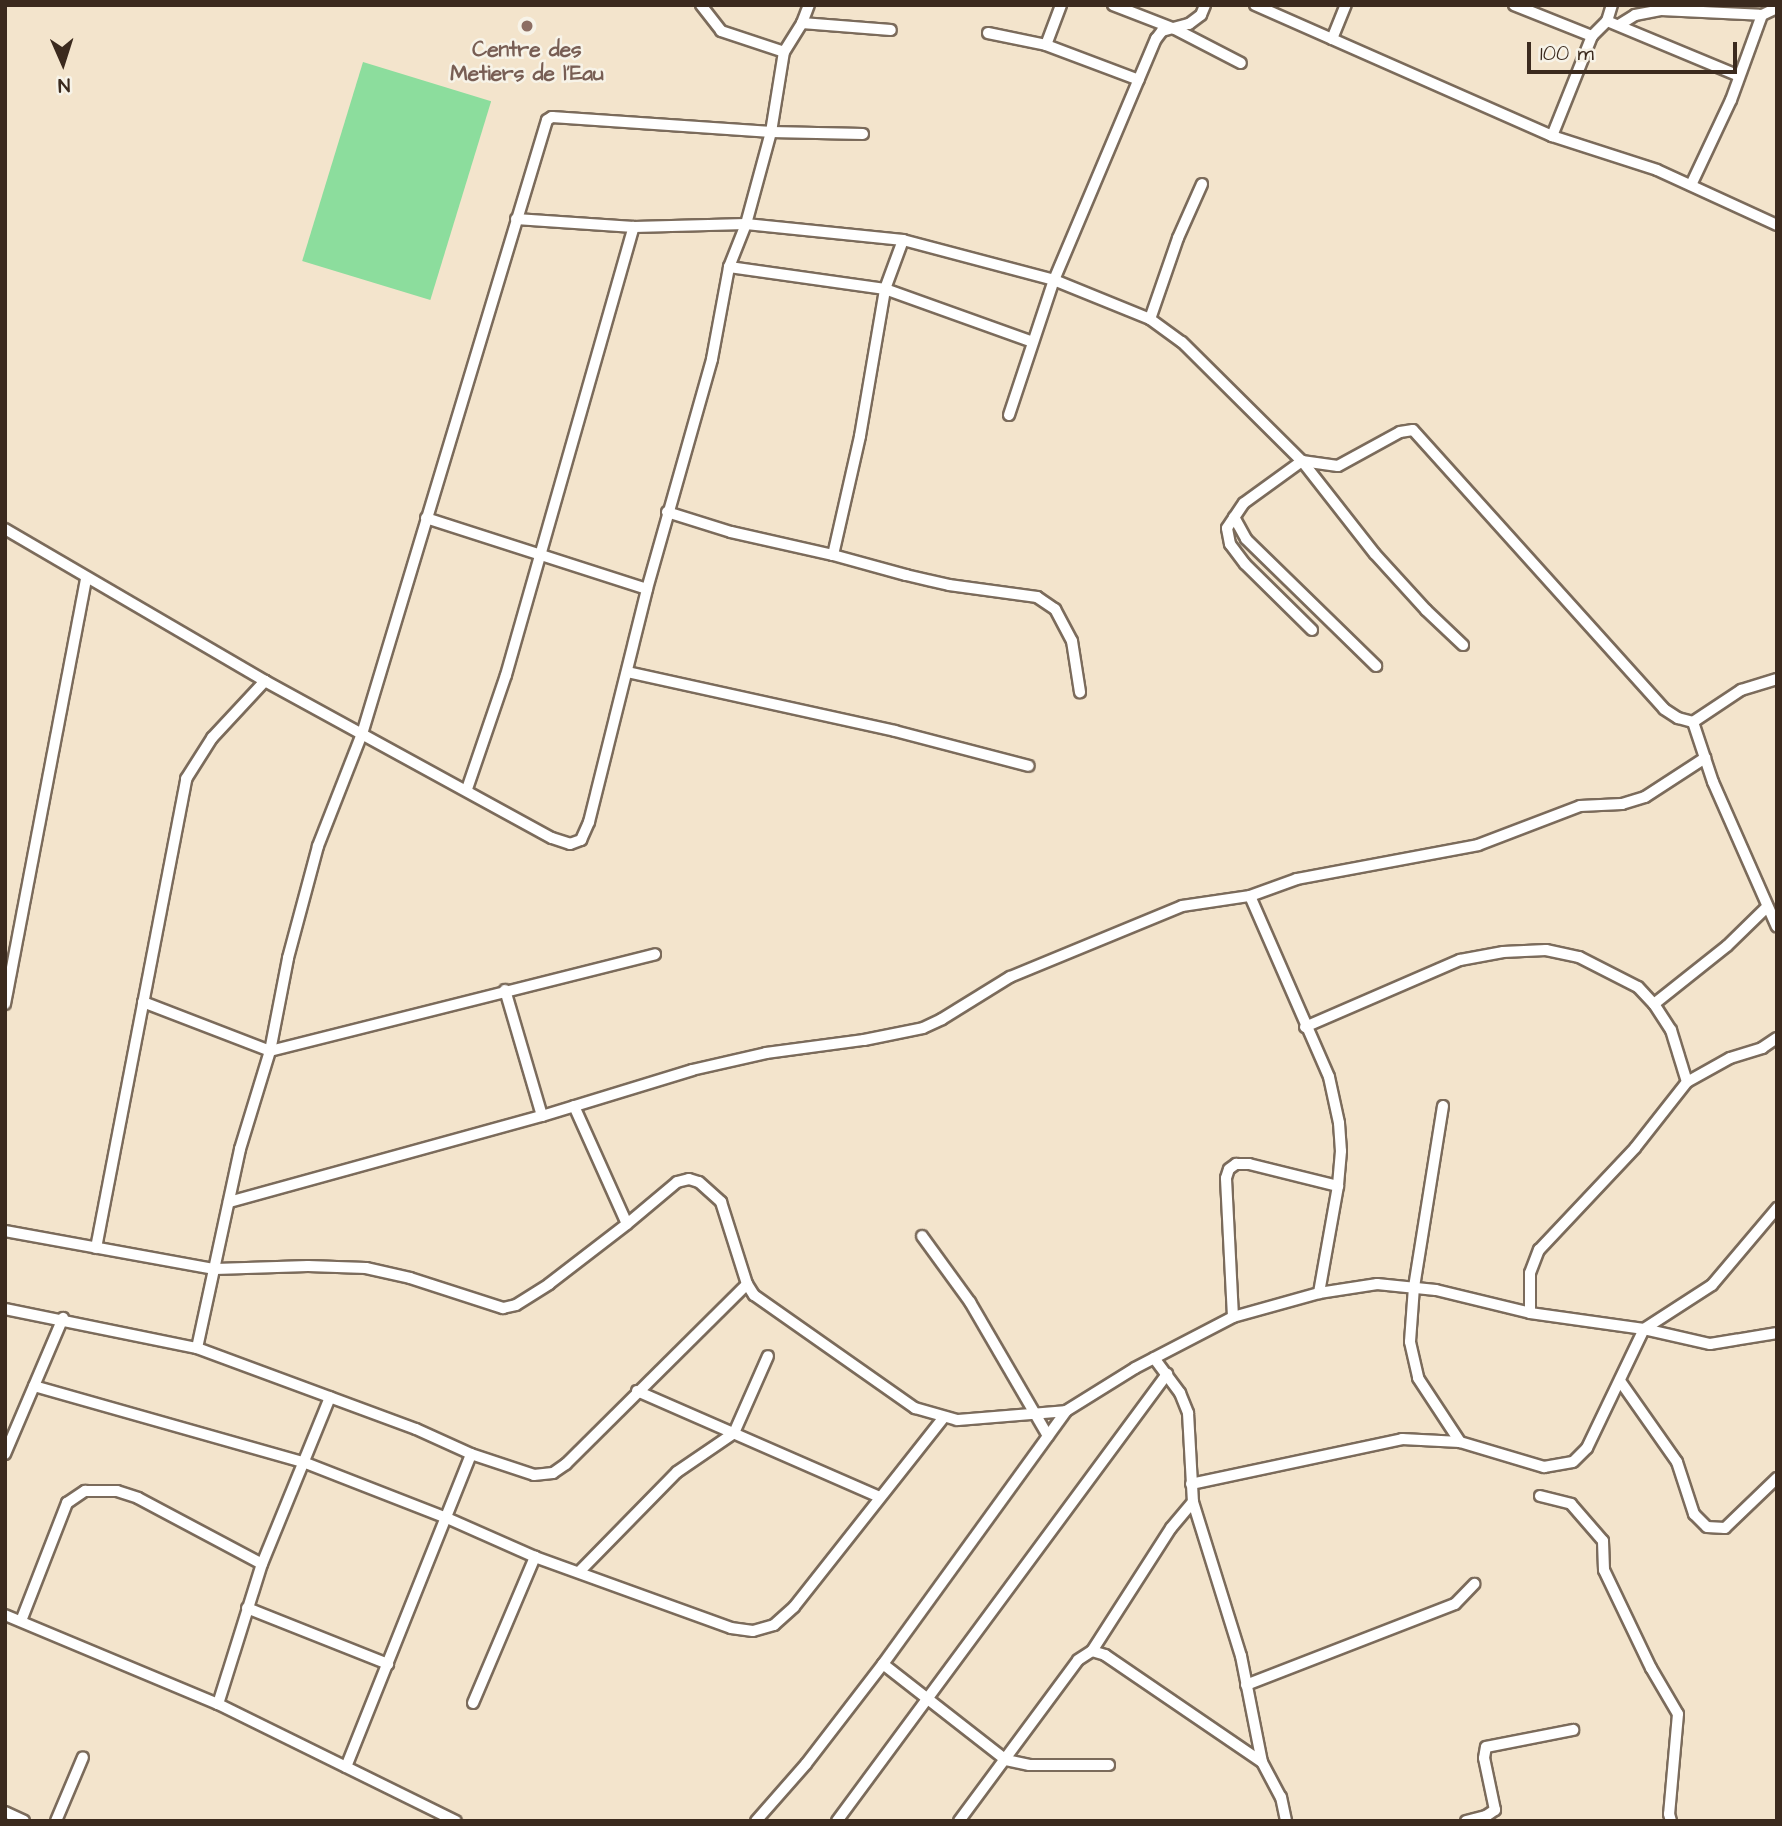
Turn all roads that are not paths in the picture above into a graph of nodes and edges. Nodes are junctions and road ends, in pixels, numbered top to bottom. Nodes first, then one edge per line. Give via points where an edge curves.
1 (701, 5) edge
2 (809, 5) edge
3 (1061, 5) edge
4 (1113, 5) edge
5 (1205, 5) edge
6 (1255, 5) edge
7 (1346, 5) edge
8 (1514, 5) edge
9 (1612, 5) edge
10 (1777, 8) edge
11 (1762, 15) junction
12 (1607, 21) junction
13 (802, 23) junction
14 (1619, 25) junction
15 (1175, 29) junction
16 (891, 30) dead end
17 (988, 33) dead end
18 (1592, 36) junction
19 (1332, 39) junction
20 (1046, 45) junction
21 (784, 52) junction
22 (1241, 63) dead end
23 (1739, 76) junction
24 (1139, 80) junction
25 (771, 132) junction
26 (863, 134) dead end
27 (1552, 136) junction
28 (1202, 184) dead end
29 (1691, 185) junction
30 (516, 219) junction
31 (746, 224) junction
32 (1777, 225) edge
33 (634, 227) junction
34 (903, 240) junction
35 (729, 267) junction
36 (1054, 280) junction
37 (885, 289) junction
38 (1150, 319) junction
39 (1033, 342) junction
40 (1009, 415) dead end
41 (1302, 461) junction
42 (667, 512) junction
43 (1234, 517) junction
44 (426, 518) junction
45 (5, 529) edge
46 (542, 553) junction
47 (833, 555) junction
48 (86, 578) junction
49 (646, 589) junction
50 (1312, 630) dead end
51 (1463, 645) dead end
52 (1376, 666) dead end
53 (627, 672) junction
54 (1777, 679) edge
55 (265, 681) junction
56 (1080, 692) dead end
57 (1693, 722) junction
58 (362, 734) junction
59 (1705, 758) junction
60 (1029, 766) dead end
61 (467, 789) junction
62 (1250, 896) junction
63 (1768, 907) junction
64 (1777, 927) edge
65 (655, 954) dead end
66 (505, 990) junction
67 (144, 1002) junction
68 (5, 1004) edge
69 (1654, 1004) junction
70 (1305, 1027) junction
71 (1777, 1038) edge
72 (270, 1051) junction
73 (1687, 1082) junction
74 (574, 1106) junction
75 (1443, 1106) dead end
76 (542, 1116) junction
77 (1338, 1186) junction
78 (229, 1202) junction
79 (1777, 1208) edge
80 (627, 1224) junction
81 (5, 1231) edge
82 (922, 1236) dead end
83 (96, 1248) junction
84 (215, 1269) junction
85 (747, 1284) junction
86 (1414, 1287) junction
87 (1319, 1293) junction
88 (5, 1309) edge
89 (1530, 1313) junction
90 (1233, 1317) junction
91 (63, 1318) junction
92 (1644, 1329) junction
93 (1777, 1333) edge
94 (197, 1348) junction
95 (768, 1356) dead end
96 (1154, 1358) junction
97 (1167, 1374) junction
98 (1620, 1381) junction
99 (34, 1386) junction
100 (638, 1391) junction
101 (330, 1397) junction
102 (1066, 1411) junction
103 (1033, 1414) junction
104 (943, 1418) junction
105 (734, 1433) junction
106 (1048, 1436) junction
107 (1460, 1442) junction
108 (5, 1454) edge
109 (471, 1454) junction
110 (303, 1462) junction
111 (1777, 1478) edge
112 (1191, 1484) junction
113 (1539, 1496) dead end
114 (880, 1497) junction
115 (1193, 1502) junction
116 (447, 1518) junction
117 (535, 1557) junction
118 (262, 1564) junction
119 (579, 1572) junction
120 (1474, 1584) dead end
121 (247, 1608) junction
122 (5, 1615) edge
123 (21, 1621) junction
124 (1092, 1651) junction
125 (388, 1664) junction
126 (883, 1664) junction
127 (1247, 1685) junction
128 (926, 1698) junction
129 (473, 1703) dead end
130 (218, 1704) junction
131 (1573, 1730) dead end
132 (83, 1757) dead end
133 (1006, 1759) junction
134 (1262, 1762) junction
135 (1109, 1765) dead end
136 (346, 1767) junction
137 (5, 1812) edge
138 (24, 1821) edge
139 (56, 1821) edge
140 (456, 1821) edge
141 (756, 1821) edge
142 (837, 1821) edge
143 (959, 1821) edge
144 (1286, 1821) edge
145 (1466, 1821) edge
146 (1671, 1821) edge

1 - 21 street via 721,31
2 - 13 street
3 - 20 street
4 - 15 street
5 - 15 street via 1201,15
6 - 19 street
7 - 19 street
8 - 18 street
9 - 12 street
10 - 11 street
11 - 14 street via 1661,10 1635,15
11 - 23 street
12 - 14 street
12 - 18 street
13 - 16 street
13 - 21 street
14 - 23 street
15 - 22 street
15 - 24 street via 1162,31
17 - 20 street
18 - 27 street
19 - 27 street
20 - 24 street
21 - 25 street
23 - 29 street
24 - 36 street
25 - 26 street
25 - 30 street via 552,117 544,125
25 - 31 street
27 - 29 street
28 - 38 street
29 - 32 street
30 - 33 street
30 - 44 street
31 - 33 street
31 - 34 street
31 - 35 street
33 - 46 street
34 - 36 street
34 - 37 street
35 - 37 street
35 - 42 street via 712,359
36 - 38 street
36 - 39 street
37 - 39 street
37 - 47 street via 860,436
38 - 41 street via 1182,342
39 - 40 street
41 - 43 street via 1244,503
41 - 51 street via 1375,554
41 - 57 street via 1338,466 1400,432 1413,430 1422,436 1664,709
42 - 47 street
42 - 49 street
43 - 50 street via 1226,533 1230,544
43 - 52 street via 1246,538
44 - 46 street
44 - 58 street
45 - 48 street
46 - 49 street
46 - 61 street
47 - 56 street via 949,585 1037,597 1055,610 1072,641
48 - 55 street
48 - 68 street
49 - 53 street
53 - 60 street via 895,731
53 - 61 street via 581,840 570,844 552,838
54 - 57 street via 1741,690
55 - 58 street
55 - 67 street via 212,738 186,779
57 - 59 street
58 - 61 street
58 - 72 street via 318,846 288,958
59 - 62 street via 1634,801 1580,806 1478,845 1297,879
59 - 63 street
62 - 70 street
62 - 74 street via 1182,906 1010,977 923,1027 727,1061
63 - 64 street
63 - 69 street
65 - 66 street
66 - 72 street
66 - 76 street
67 - 72 street
67 - 83 street
69 - 70 street via 1638,986 1579,957 1546,950 1503,952 1460,960
69 - 73 street via 1671,1030
70 - 77 street via 1329,1077 1334,1100 1341,1151
71 - 73 street
72 - 78 street
73 - 89 street via 1635,1148 1539,1250 1530,1273
74 - 76 street
74 - 80 street
75 - 86 street
76 - 78 street
77 - 87 street
77 - 90 street via 1248,1164 1229,1169
78 - 84 street
79 - 92 street via 1712,1285
80 - 84 street via 549,1284 516,1306 503,1308 366,1268
80 - 85 street via 677,1182 699,1182 726,1213
81 - 83 street
82 - 103 street via 970,1302
83 - 84 street
84 - 94 street
85 - 100 street
85 - 104 street via 754,1295 857,1369 915,1408
86 - 87 street via 1377,1284
86 - 89 street
86 - 107 street via 1410,1342 1418,1378
87 - 90 street
88 - 91 street
89 - 92 street
90 - 96 street
91 - 94 street
91 - 99 street
92 - 93 street via 1710,1344
92 - 98 street
94 - 101 street
95 - 105 street
96 - 97 street
96 - 102 street
97 - 112 street via 1188,1413
97 - 128 street
98 - 107 street via 1587,1448 1573,1462 1532,1465
98 - 111 street via 1677,1462 1694,1514 1707,1527 1725,1528
99 - 108 street
99 - 110 street
100 - 105 street
100 - 109 street via 553,1473 534,1475
101 - 109 street
101 - 110 street
102 - 103 street
102 - 106 street
103 - 104 street
103 - 106 street
104 - 114 street
105 - 114 street
105 - 119 street via 677,1472
106 - 126 street
107 - 112 street via 1402,1439
109 - 116 street
110 - 116 street
110 - 118 street
112 - 115 street
113 - 146 street via 1571,1504 1603,1541 1604,1570 1678,1714
114 - 119 street via 794,1607 762,1631 731,1628
115 - 124 street via 1171,1528
115 - 127 street
116 - 117 street
116 - 125 street
117 - 119 street
117 - 129 street
118 - 121 street
118 - 123 street via 138,1498 117,1490 85,1491 68,1503
120 - 127 street via 1455,1604
121 - 125 street
121 - 130 street
122 - 123 street
123 - 130 street
124 - 133 street via 1079,1660
124 - 134 street via 1105,1655
125 - 136 street
126 - 128 street
126 - 141 street
127 - 134 street
128 - 133 street
128 - 142 street
130 - 136 street
131 - 145 street via 1486,1747 1484,1758 1496,1806 1490,1814
132 - 139 street
133 - 135 street via 1029,1765
133 - 143 street
134 - 144 street
136 - 140 street
137 - 138 street

